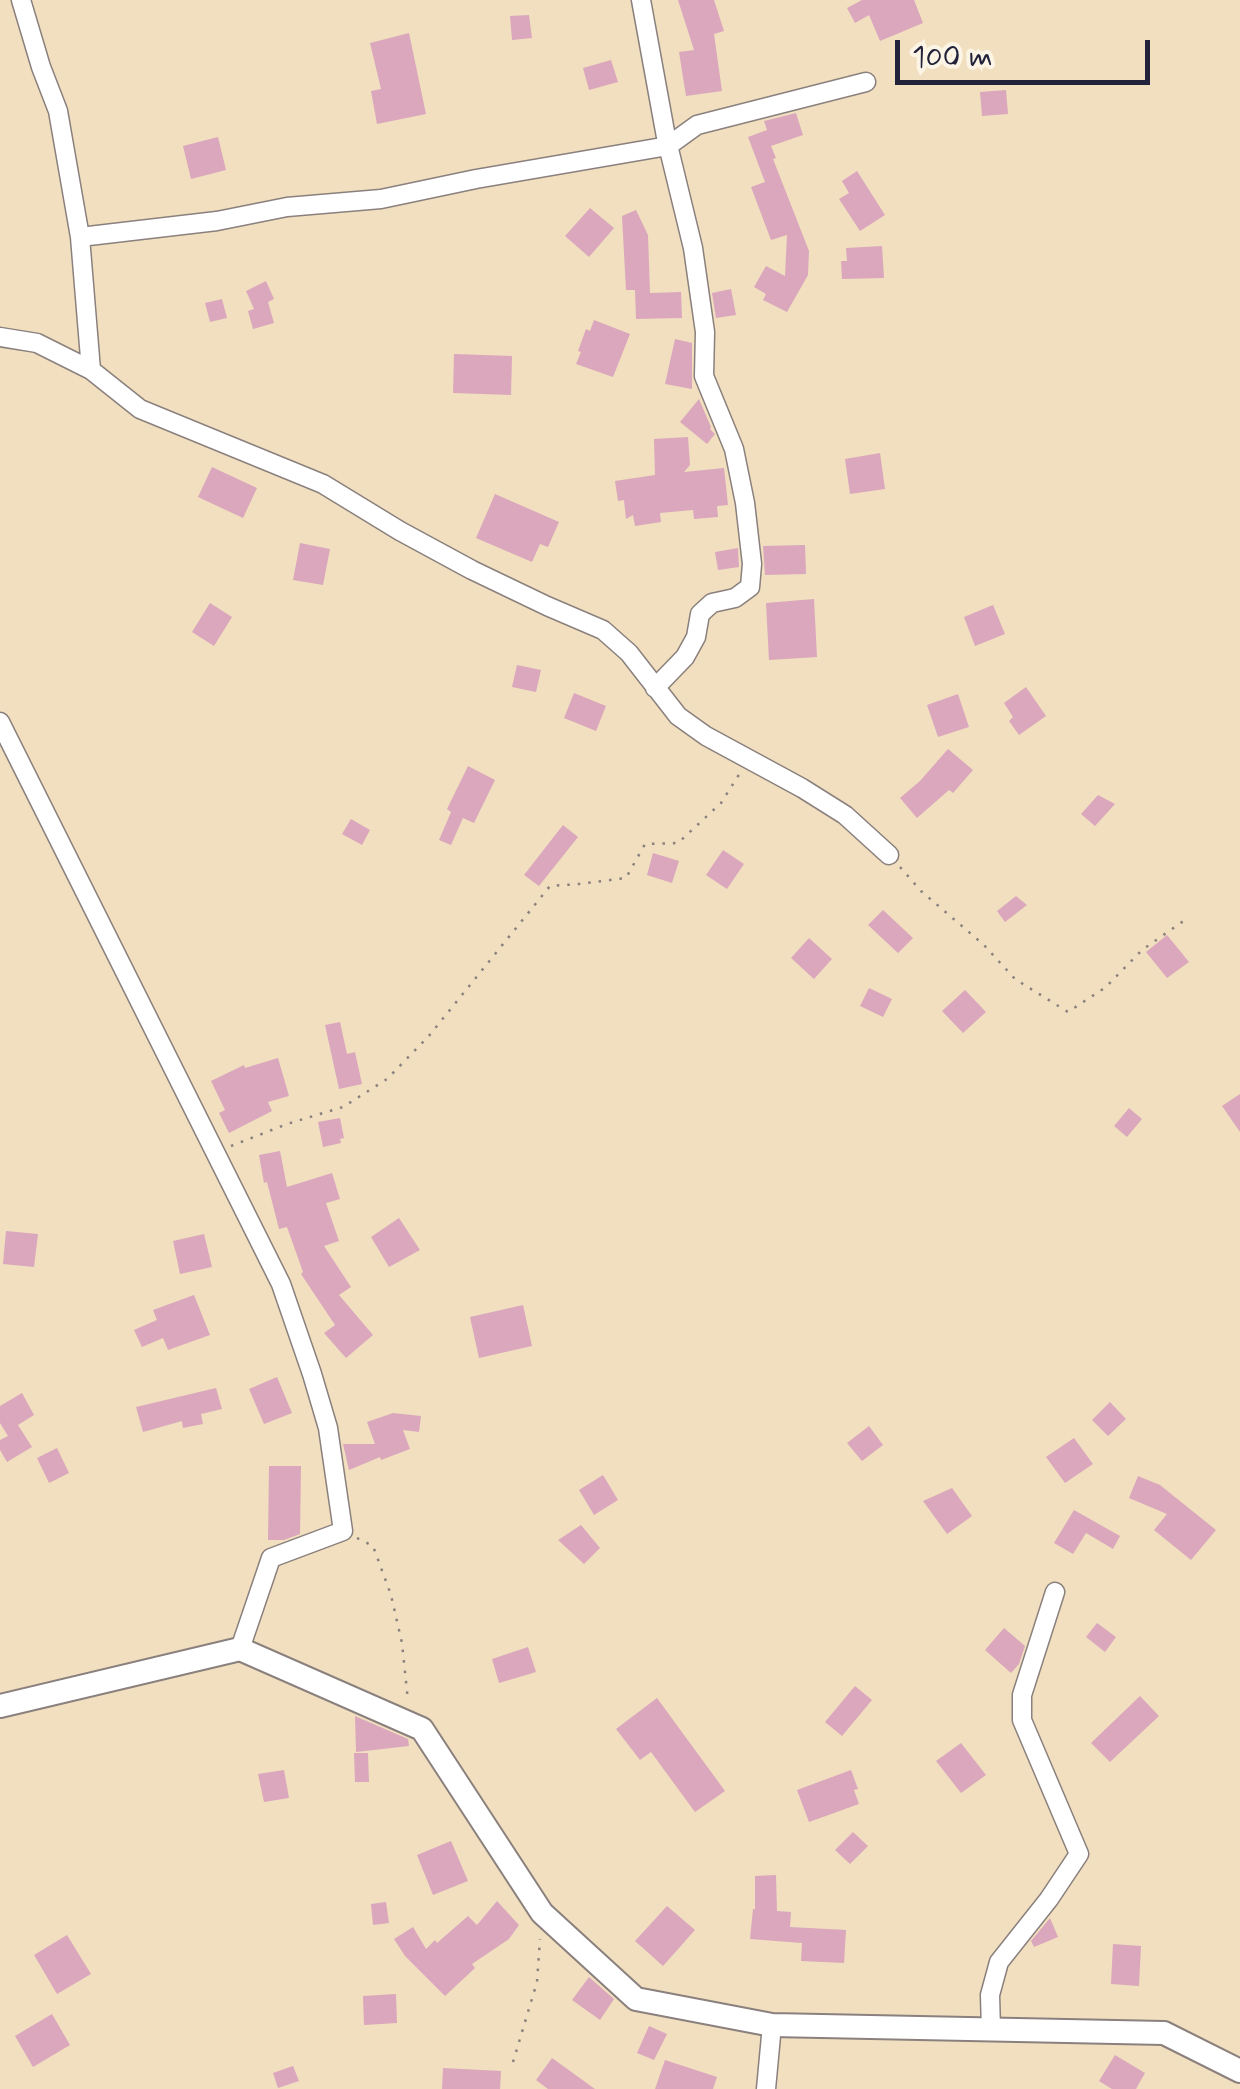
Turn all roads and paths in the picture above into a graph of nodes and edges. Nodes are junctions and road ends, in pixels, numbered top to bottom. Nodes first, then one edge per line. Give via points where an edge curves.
1 (20, 0) edge
2 (641, 0) edge
3 (866, 82) dead end
4 (668, 146) junction
5 (80, 237) junction
6 (0, 337) edge
7 (91, 370) junction
8 (655, 688) junction
9 (0, 722) edge
10 (749, 759) junction
11 (889, 854) joint
12 (1185, 920) dead end
13 (216, 1152) junction
14 (343, 1531) junction
15 (1055, 1592) dead end
16 (240, 1648) junction
17 (0, 1706) edge
18 (410, 1724) junction
19 (542, 1913) junction
20 (772, 2026) junction
21 (991, 2030) junction
22 (513, 2062) dead end
23 (1240, 2071) edge
24 (766, 2089) edge

1 - 5 street via 58,112
2 - 4 street
3 - 4 street via 697,125
4 - 5 street via 381,199
4 - 8 street via 693,248 704,376 734,449 752,564 750,587 700,614 685,657
5 - 7 street
6 - 7 street via 37,343
7 - 8 street via 140,409 324,484 472,570 603,630
8 - 10 street via 678,716
9 - 13 street
10 - 11 street via 845,815
10 - 13 path via 721,803 678,843 645,844 626,878 550,886 387,1079 343,1107
11 - 12 path via 1015,978 1068,1012
13 - 14 street via 280,1284 312,1374 328,1428
14 - 16 street via 271,1558
14 - 18 path via 373,1546 392,1595
15 - 21 street via 1022,1694 1022,1720 1079,1854 999,1962 990,1995
16 - 17 street
16 - 18 street
18 - 19 street via 422,1729
19 - 20 street via 636,1999
19 - 22 path via 537,1982
20 - 21 street
20 - 24 street
21 - 23 street via 1164,2033

